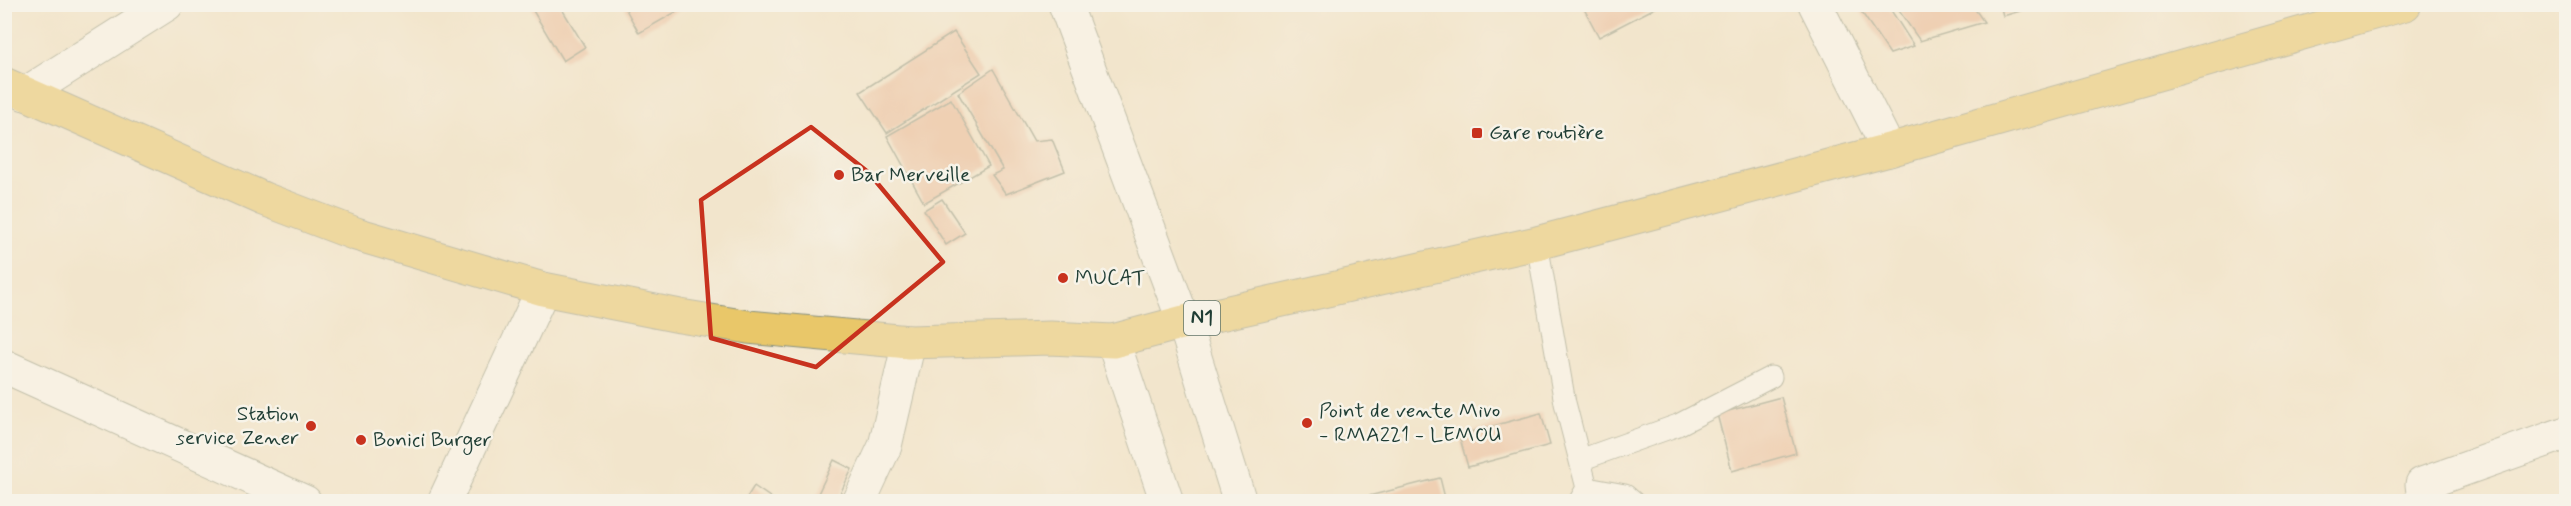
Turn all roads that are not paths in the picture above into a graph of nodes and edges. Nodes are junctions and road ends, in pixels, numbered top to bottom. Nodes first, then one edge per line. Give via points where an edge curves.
1 (167, 4) edge
2 (1065, 4) edge
3 (1815, 4) edge
4 (2405, 4) edge
5 (15, 89) edge
6 (1889, 150) junction
7 (1536, 243) junction
8 (543, 289) junction
9 (1184, 322) junction
10 (1113, 341) junction
11 (909, 342) junction
12 (4, 366) edge
13 (1771, 377) dead end
14 (2566, 433) edge
15 (1580, 460) junction
16 (1583, 494) edge
17 (305, 501) edge
18 (444, 501) edge
19 (859, 501) edge
20 (1167, 501) edge
21 (1240, 501) edge
22 (1633, 501) edge
23 (2424, 501) edge

1 - 5 street
2 - 9 street
3 - 6 street
4 - 6 highway, N1
5 - 8 highway, N1 via 264,200 356,234
6 - 7 highway, N1
7 - 9 highway, N1
7 - 15 lane via 1565,403
8 - 11 highway, N1 via 748,327
8 - 18 street
9 - 10 highway, N1
9 - 21 street
10 - 11 highway, N1 via 1050,338
10 - 20 street
11 - 19 street via 885,446
12 - 17 street
13 - 15 lane via 1678,425
14 - 23 street via 2422,484
15 - 16 lane
16 - 22 lane via 1625,495

